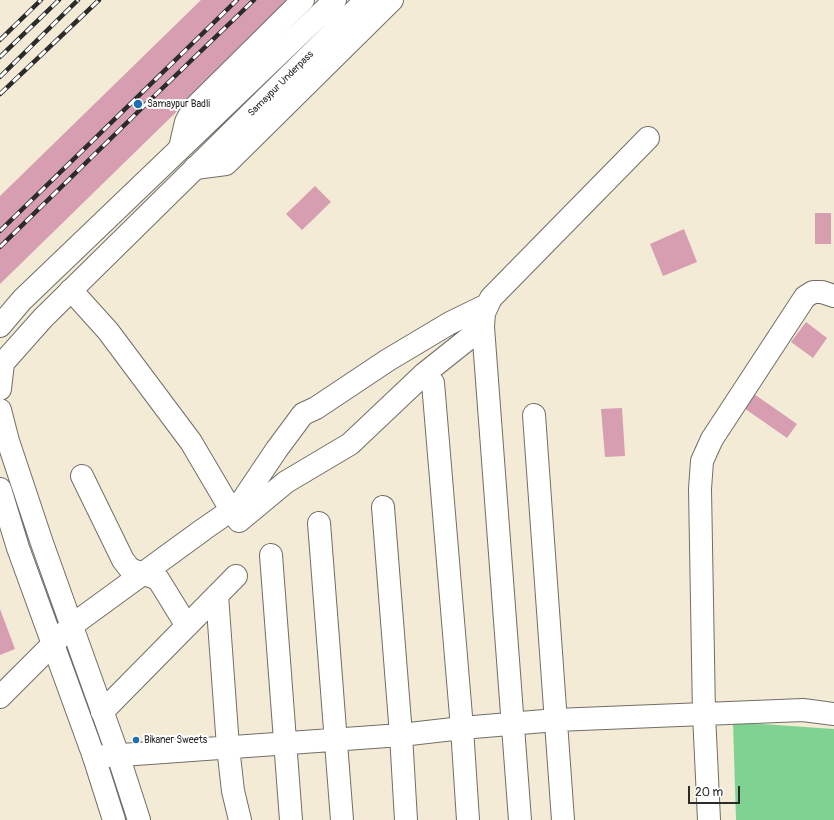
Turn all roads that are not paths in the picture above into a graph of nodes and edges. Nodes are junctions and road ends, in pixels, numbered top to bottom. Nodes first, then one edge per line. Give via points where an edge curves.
1 (303, 0) edge
2 (335, 0) edge
3 (366, 0) edge
4 (392, 0) edge
5 (648, 138) dead end
6 (180, 148) junction
7 (195, 168) junction
8 (71, 290) junction
9 (834, 296) edge
10 (487, 305) junction
11 (0, 326) edge
12 (483, 328) junction
13 (433, 383) dead end
14 (0, 389) edge
15 (0, 410) edge
16 (534, 415) dead end
17 (82, 476) dead end
18 (0, 489) edge
19 (383, 507) dead end
20 (231, 510) junction
21 (319, 523) dead end
22 (271, 555) dead end
23 (143, 573) junction
24 (236, 576) dead end
25 (217, 595) junction
26 (71, 626) junction
27 (187, 626) junction
28 (53, 644) junction
29 (0, 697) edge
30 (102, 712) junction
31 (704, 714) junction
32 (834, 714) edge
33 (556, 720) junction
34 (513, 724) junction
35 (462, 728) junction
36 (401, 735) junction
37 (336, 739) junction
38 (286, 743) junction
39 (228, 747) junction
40 (118, 755) junction
41 (94, 757) junction
42 (114, 820) edge
43 (139, 820) edge
44 (240, 820) edge
45 (291, 820) edge
46 (342, 820) edge
47 (406, 820) edge
48 (468, 820) edge
49 (520, 820) edge
50 (563, 820) edge
51 (709, 820) edge

1 - 6 street via 193,109 186,122
2 - 6 street
3 - 7 street, Samaypur Underpass
4 - 7 street via 226,164
5 - 10 street
6 - 11 street via 22,300
7 - 8 street, Samaypur Underpass
8 - 14 street, Samaypur Underpass via 3,363
8 - 20 street via 108,331 187,436
9 - 31 street via 813,292 805,297 712,439 702,461 700,489
10 - 12 street
10 - 20 street via 450,323 303,414 276,449 240,504
12 - 20 street via 424,374 350,444 286,482 239,521
12 - 34 street
13 - 35 street
15 - 26 street via 8,441
16 - 33 street
17 - 23 street via 123,560 130,569
18 - 28 street via 18,548
19 - 36 street
20 - 23 street
21 - 37 street
22 - 38 street
23 - 26 street
23 - 27 street via 153,576 161,583
24 - 25 street
25 - 27 street
25 - 39 street
26 - 28 street
26 - 30 street
27 - 30 street
28 - 29 street
28 - 41 street
30 - 40 street
31 - 32 street via 803,710
31 - 33 street
31 - 51 street
33 - 34 street
33 - 50 street
34 - 35 street
34 - 49 street
35 - 36 street
35 - 48 street
36 - 37 street
36 - 47 street
37 - 38 street
37 - 46 street
38 - 39 street
38 - 45 street
39 - 40 street
39 - 44 street via 233,791
40 - 41 street
40 - 43 street
41 - 42 street

